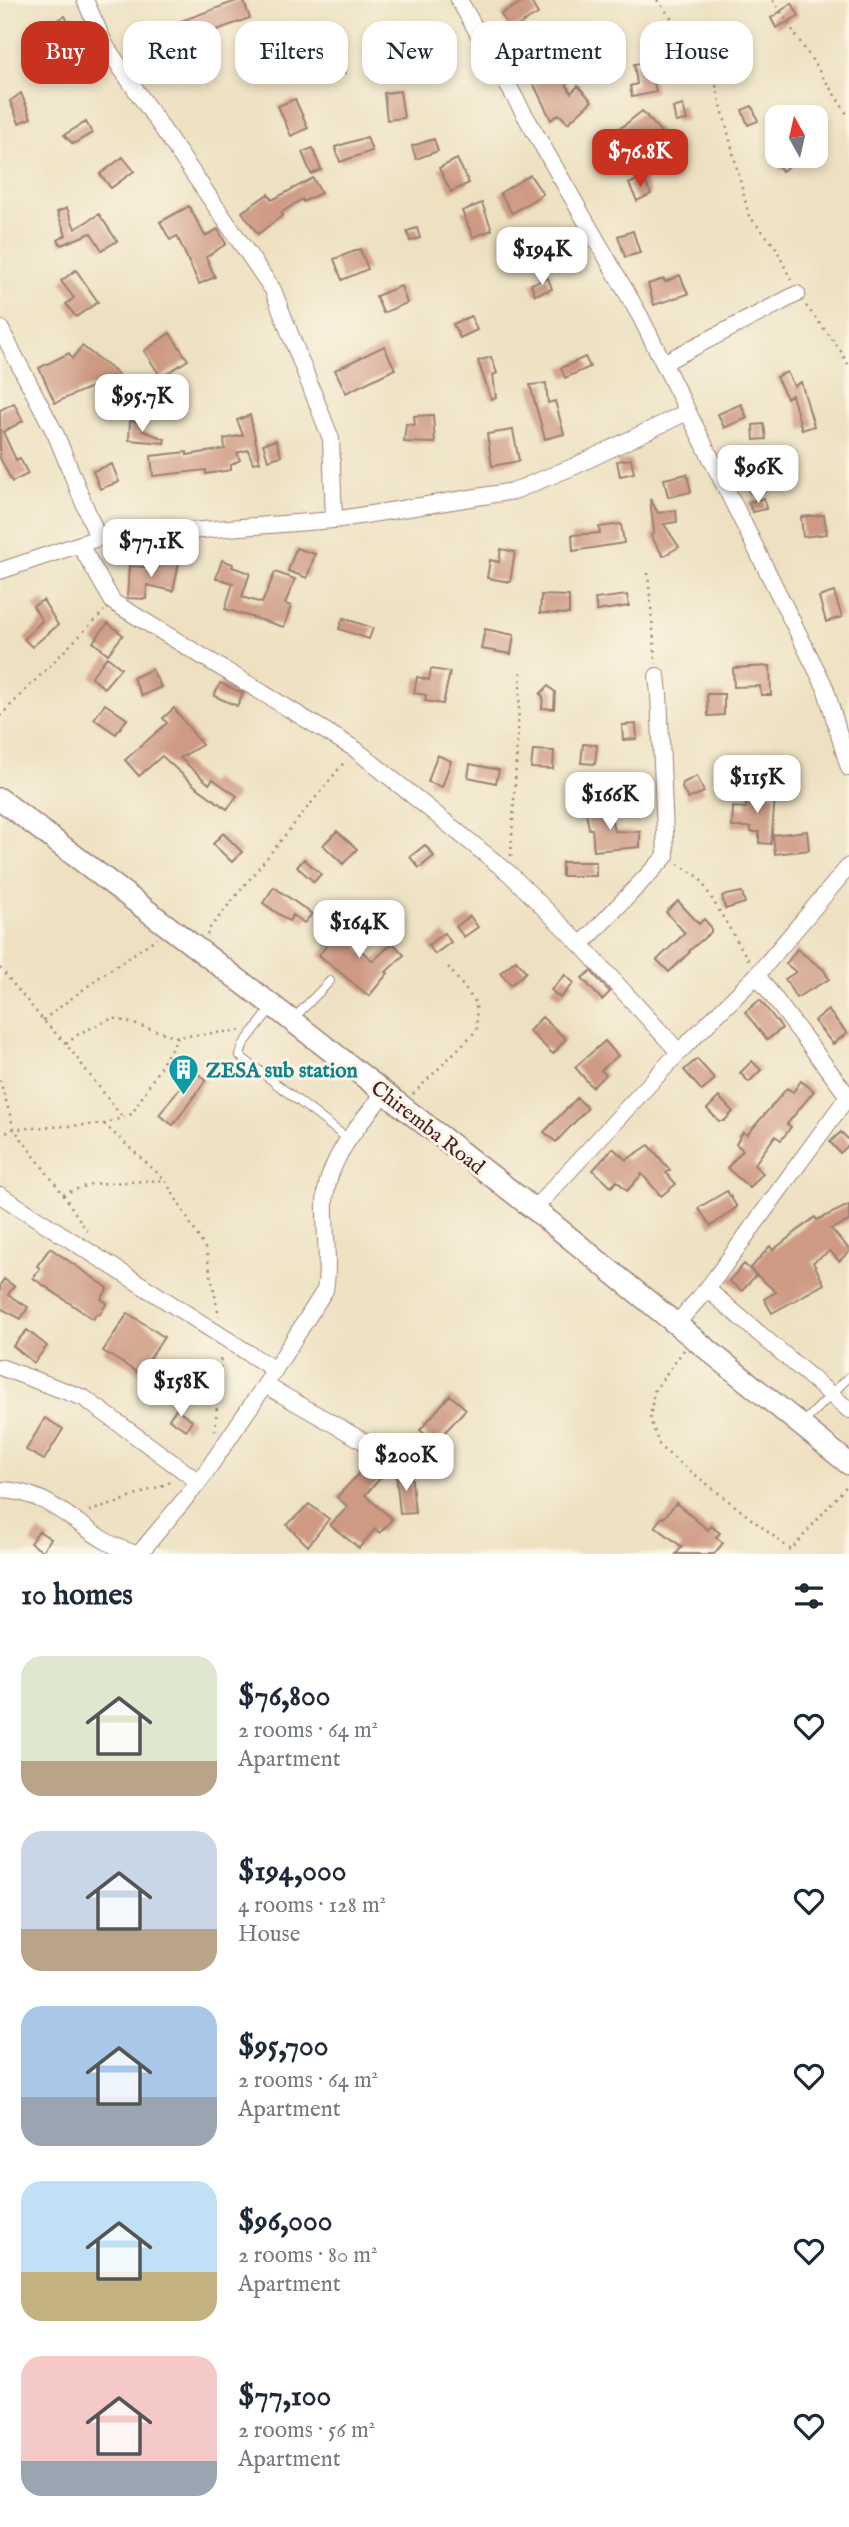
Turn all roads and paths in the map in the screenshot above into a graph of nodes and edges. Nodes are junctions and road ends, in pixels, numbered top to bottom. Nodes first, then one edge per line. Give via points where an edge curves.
1 (85, 0) edge
2 (459, 0) edge
3 (657, 0) edge
4 (774, 0) edge
5 (849, 117) edge
6 (797, 294) junction
7 (0, 328) edge
8 (665, 362) junction
9 (849, 366) edge
10 (687, 412) junction
11 (334, 520) junction
12 (98, 538) junction
13 (80, 544) junction
14 (0, 571) edge
15 (648, 573) dead end
16 (113, 602) junction
17 (521, 671) dead end
18 (657, 676) joint
19 (0, 716) edge
20 (355, 749) junction
21 (849, 768) edge
22 (0, 799) edge
23 (666, 856) junction
24 (849, 866) edge
25 (510, 874) junction
26 (170, 929) junction
27 (581, 945) junction
28 (200, 952) junction
29 (446, 964) dead end
30 (0, 968) edge
31 (757, 975) junction
32 (330, 981) dead end
33 (273, 1006) junction
34 (43, 1020) junction
35 (291, 1021) junction
36 (254, 1029) junction
37 (178, 1037) junction
38 (66, 1044) junction
39 (679, 1052) junction
40 (0, 1080) edge
41 (848, 1096) edge
42 (392, 1099) junction
43 (123, 1118) junction
44 (104, 1124) junction
45 (14, 1129) junction
46 (0, 1136) edge
47 (348, 1139) junction
48 (165, 1180) junction
49 (62, 1194) junction
50 (0, 1195) edge
51 (534, 1209) junction
52 (106, 1261) junction
53 (707, 1289) junction
54 (685, 1330) junction
55 (222, 1334) junction
56 (0, 1367) edge
57 (275, 1370) junction
58 (849, 1377) edge
59 (265, 1385) junction
60 (832, 1395) junction
61 (849, 1410) edge
62 (802, 1424) junction
63 (215, 1431) dead end
64 (365, 1442) dead end
65 (849, 1464) edge
66 (194, 1478) junction
67 (849, 1483) edge
68 (0, 1490) edge
69 (69, 1517) junction
70 (791, 1550) junction
71 (138, 1554) edge
72 (795, 1554) edge

1 - 11 street via 105,45 273,290 331,439
2 - 8 street
3 - 6 path via 712,69 749,216 775,247
4 - 5 path
6 - 8 street
6 - 9 path
7 - 12 street via 56,435
8 - 10 street
10 - 11 street via 514,491
10 - 21 street via 825,687
11 - 12 street
12 - 13 street
13 - 14 street
13 - 16 street
15 - 18 path
16 - 19 path
16 - 20 street
17 - 25 path
18 - 23 street
20 - 25 street
20 - 28 path via 210,928
22 - 26 main road, Chiremba Road
23 - 27 street
23 - 31 path via 699,877
24 - 31 street
25 - 27 street
26 - 28 main road, Chiremba Road
26 - 34 path
27 - 39 street
28 - 33 main road, Chiremba Road
29 - 42 path via 476,1003 477,1030 411,1097
30 - 34 path
31 - 39 street
31 - 41 street
32 - 35 lane
33 - 35 main road, Chiremba Road
33 - 36 lane
34 - 38 path
35 - 42 main road, Chiremba Road
36 - 37 path
36 - 47 lane via 240,1056
37 - 38 path via 113,1018
37 - 43 path via 132,1114
38 - 43 path
39 - 51 street
40 - 45 path
41 - 53 street
42 - 47 street
42 - 51 main road, Chiremba Road
43 - 44 path
44 - 45 path
44 - 48 path
45 - 46 path
45 - 49 path
47 - 57 street via 328,1180 325,1290
48 - 49 path via 91,1184
48 - 55 path via 205,1250
49 - 52 path
50 - 52 street
51 - 54 main road, Chiremba Road
52 - 55 street
53 - 54 street
53 - 60 street
54 - 62 main road, Chiremba Road
54 - 70 path via 654,1391 650,1419 660,1447
55 - 57 street
55 - 63 path
56 - 66 street via 84,1398
57 - 59 street
58 - 60 lane
59 - 64 street
59 - 66 street
60 - 61 street
60 - 62 lane
62 - 65 main road, Chiremba Road
66 - 69 path
66 - 71 street
67 - 70 path
68 - 69 street via 46,1499
69 - 71 street via 117,1549
70 - 72 path

